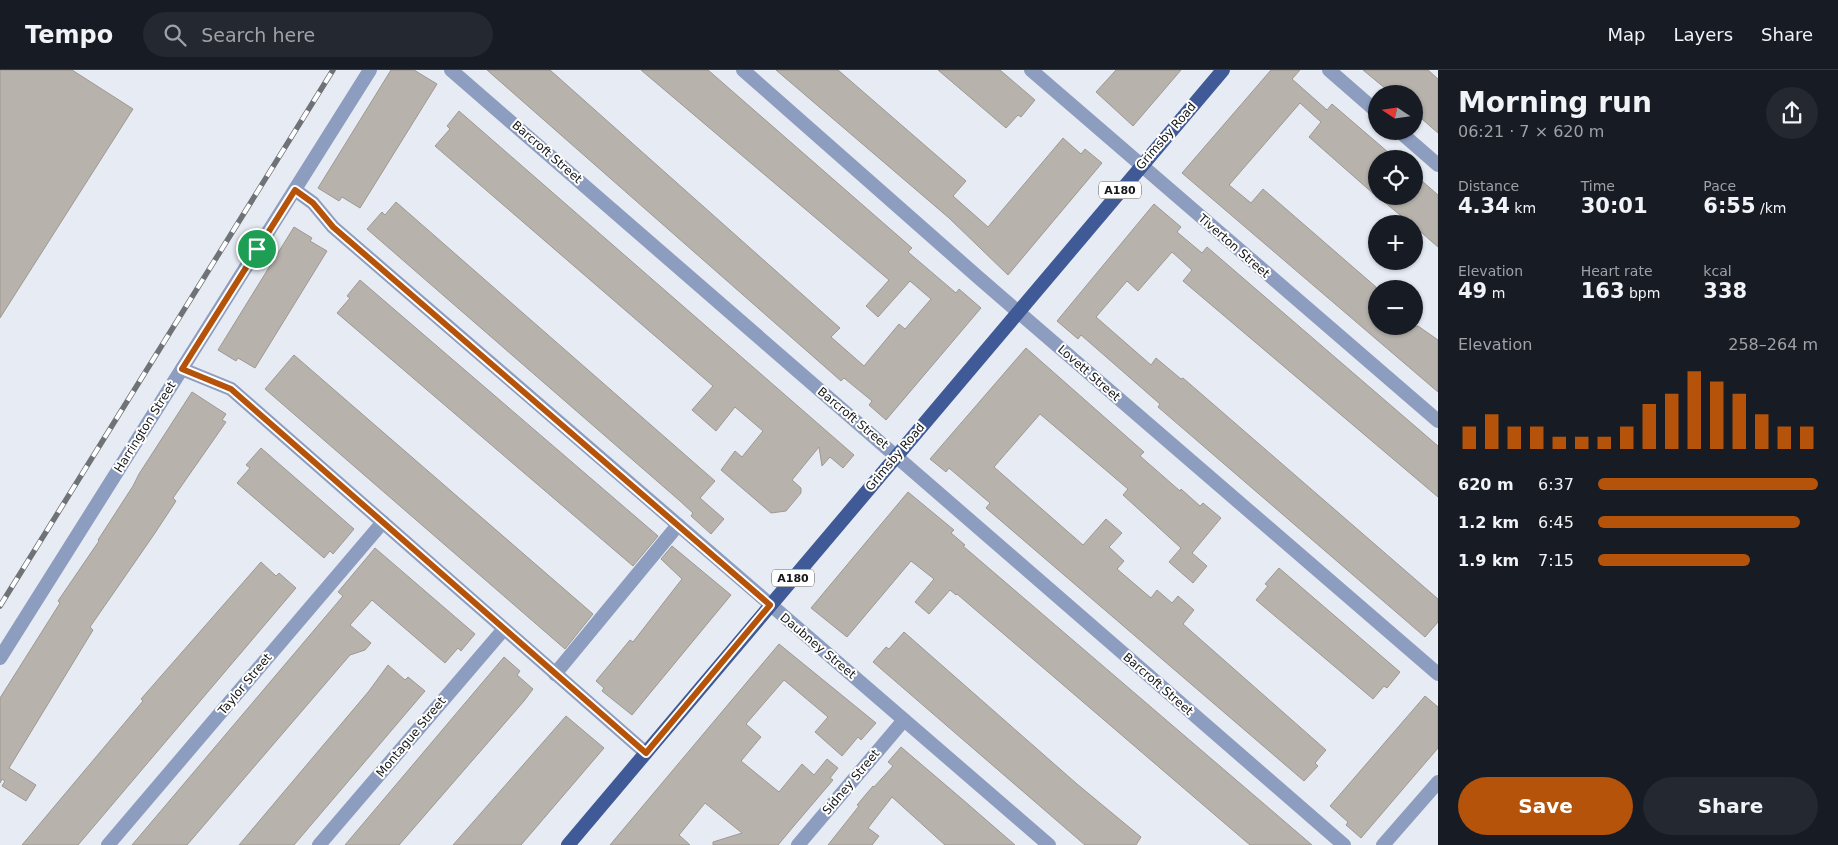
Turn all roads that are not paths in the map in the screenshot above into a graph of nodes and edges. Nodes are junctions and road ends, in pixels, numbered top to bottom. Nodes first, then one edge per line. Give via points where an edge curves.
1 (370, 70) edge
2 (451, 70) edge
3 (743, 70) edge
4 (1031, 70) edge
5 (1223, 70) edge
6 (1329, 70) edge
7 (1368, 104) edge
8 (1409, 140) edge
9 (1141, 165) junction
10 (1438, 165) edge
11 (295, 190) junction
12 (1019, 312) junction
13 (182, 369) junction
14 (1438, 421) edge
15 (897, 455) junction
16 (382, 522) junction
17 (678, 525) junction
18 (770, 605) junction
19 (504, 629) junction
20 (0, 658) edge
21 (554, 674) junction
22 (1438, 674) edge
23 (904, 720) junction
24 (646, 753) junction
25 (1438, 782) edge
26 (108, 845) edge
27 (319, 845) edge
28 (568, 845) edge
29 (798, 845) edge
30 (1049, 845) edge
31 (1344, 845) edge
32 (1383, 845) edge

1 - 11 street, Harrington Street
2 - 15 street, Barcroft Street
3 - 12 street, Lovett Street
4 - 9 street, Tiverton Street
5 - 9 main road, Grimsby Road / A180
6 - 7 street
8 - 10 street
9 - 12 main road, Grimsby Road / A180
9 - 14 street, Tiverton Street
11 - 13 street, Harrington Street
11 - 17 street, Daubney Street via 313,203 333,227
12 - 15 main road, Grimsby Road / A180
12 - 22 street, Lovett Street
13 - 16 street via 231,389
13 - 20 street, Harrington Street
15 - 18 main road, Grimsby Road / A180
15 - 31 street, Barcroft Street
16 - 19 street
16 - 26 street, Taylor Street
17 - 18 street, Daubney Street
17 - 21 street
18 - 23 street, Daubney Street
18 - 24 main road, Grimsby Road / A180
19 - 21 street
19 - 27 street, Montague Street
21 - 24 street
23 - 29 street, Sidney Street
23 - 30 street, Daubney Street
24 - 28 main road, Grimsby Road / A180
25 - 32 street

